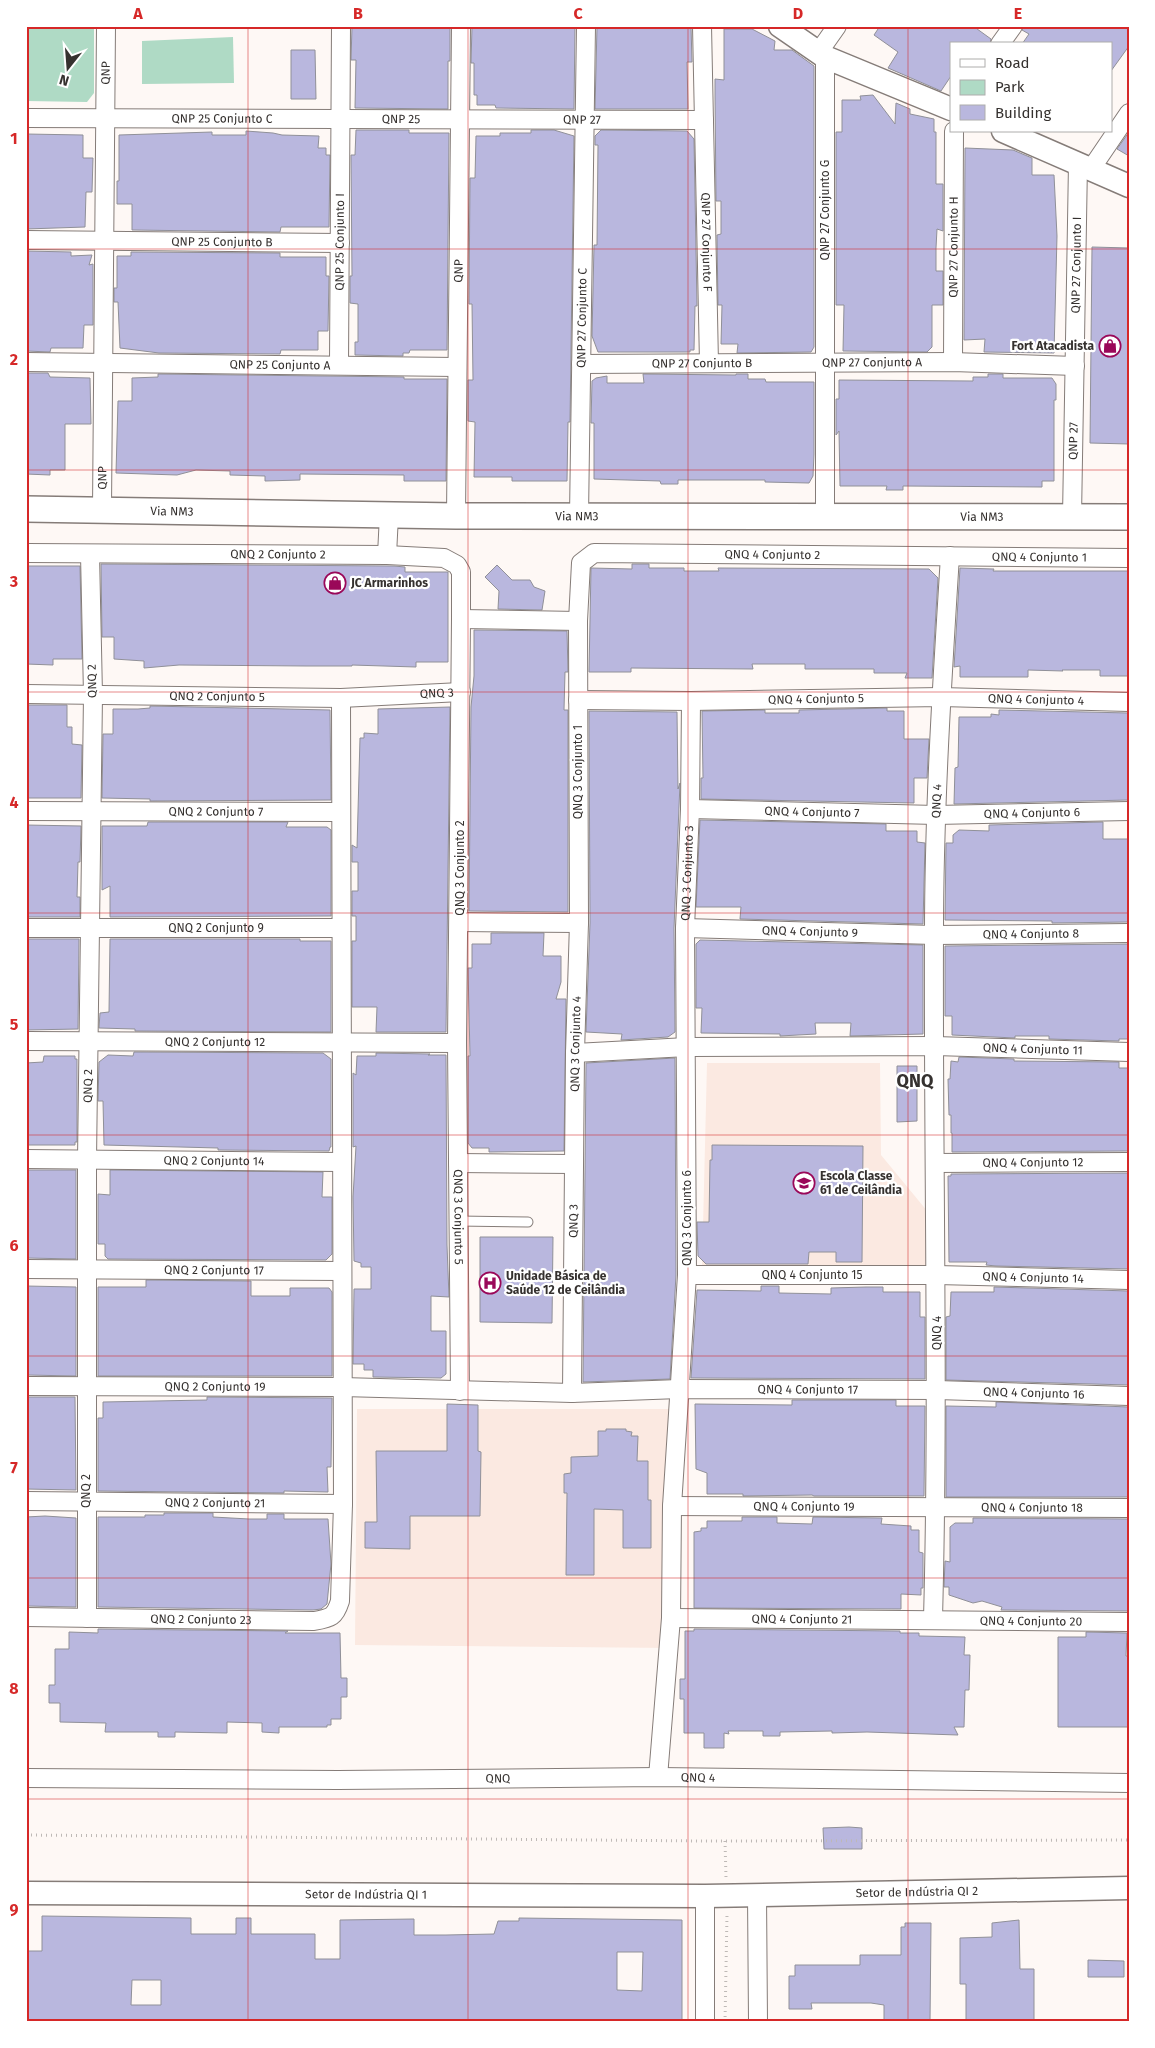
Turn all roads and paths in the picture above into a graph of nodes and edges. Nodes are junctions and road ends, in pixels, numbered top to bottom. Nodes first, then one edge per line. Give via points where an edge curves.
1 (106, 26) edge
2 (341, 26) edge
3 (461, 26) edge
4 (586, 26) edge
5 (702, 26) edge
6 (780, 26) edge
7 (837, 26) edge
8 (1013, 26) edge
9 (1001, 42) edge
10 (822, 55) junction
11 (950, 109) edge
12 (1129, 113) edge
13 (26, 118) edge
14 (104, 119) junction
15 (342, 120) junction
16 (460, 120) junction
17 (704, 120) junction
18 (584, 121) junction
19 (954, 132) edge
20 (1005, 132) edge
21 (1084, 166) junction
22 (1129, 186) edge
23 (26, 240) edge
24 (104, 240) junction
25 (340, 243) junction
26 (26, 362) edge
27 (953, 362) junction
28 (103, 363) junction
29 (709, 363) junction
30 (824, 363) junction
31 (339, 364) junction
32 (581, 364) junction
33 (1075, 366) junction
34 (457, 367) junction
35 (26, 509) edge
36 (102, 509) junction
37 (389, 514) junction
38 (456, 516) junction
39 (579, 516) junction
40 (1072, 516) junction
41 (826, 517) junction
42 (1129, 517) edge
43 (26, 553) edge
44 (90, 554) junction
45 (388, 555) junction
46 (950, 556) junction
47 (1129, 558) edge
48 (461, 572) joint
49 (461, 619) junction
50 (578, 621) junction
51 (461, 692) junction
52 (26, 694) edge
53 (92, 695) junction
54 (941, 697) junction
55 (341, 698) junction
56 (578, 700) junction
57 (691, 701) junction
58 (1129, 702) edge
59 (690, 809) junction
60 (91, 810) junction
61 (26, 811) edge
62 (1129, 811) edge
63 (341, 812) junction
64 (936, 815) junction
65 (459, 922) junction
66 (579, 923) junction
67 (26, 928) edge
68 (341, 928) junction
69 (685, 928) junction
70 (90, 929) junction
71 (1129, 934) edge
72 (934, 935) junction
73 (26, 1041) edge
74 (87, 1041) junction
75 (341, 1043) junction
76 (457, 1043) junction
77 (935, 1046) junction
78 (687, 1047) junction
79 (574, 1052) junction
80 (1129, 1052) edge
81 (26, 1159) edge
82 (86, 1160) junction
83 (341, 1162) junction
84 (935, 1162) junction
85 (1129, 1162) edge
86 (458, 1163) junction
87 (574, 1164) junction
88 (458, 1221) junction
89 (528, 1222) dead end
90 (86, 1269) junction
91 (26, 1270) edge
92 (342, 1271) junction
93 (937, 1274) junction
94 (687, 1275) junction
95 (1129, 1280) edge
96 (26, 1386) edge
97 (88, 1387) junction
98 (342, 1387) junction
99 (679, 1388) junction
100 (937, 1390) junction
101 (460, 1391) junction
102 (572, 1393) junction
103 (1129, 1396) edge
104 (26, 1501) edge
105 (86, 1502) junction
106 (342, 1504) junction
107 (672, 1506) junction
108 (936, 1507) junction
109 (1129, 1508) edge
110 (26, 1617) edge
111 (87, 1618) junction
112 (672, 1618) junction
113 (933, 1619) junction
114 (1129, 1622) edge
115 (658, 1777) junction
116 (26, 1778) edge
117 (1129, 1783) edge
118 (26, 1835) edge
119 (1129, 1840) edge
120 (725, 1841) junction
121 (1129, 1888) edge
122 (26, 1893) edge
123 (757, 1895) junction
124 (716, 1896) junction
125 (705, 2022) edge
126 (725, 2022) edge
127 (758, 2022) edge

1 - 14 street, QNP
2 - 15 street, QNP 25 Conjunto I
3 - 16 street, QNP
4 - 18 street, QNP 27 Conjunto C
5 - 17 street, QNP 27 Conjunto F
6 - 10 street
7 - 10 street
8 - 9 street
10 - 11 street
10 - 30 street, QNP 27 Conjunto G
12 - 21 street
13 - 14 street, QNP 25 Conjunto C
14 - 15 street, QNP 25 Conjunto C
14 - 24 street, QNP
15 - 16 street, QNP 25
15 - 25 street, QNP 25 Conjunto I
16 - 18 street, QNP 27
16 - 34 street, QNP
17 - 18 street, QNP 27
17 - 29 street, QNP 27 Conjunto F
18 - 32 street, QNP 27 Conjunto C
19 - 27 street, QNP 27 Conjunto H
20 - 21 street
21 - 22 street
21 - 33 street, QNP 27 Conjunto I
23 - 24 street, QNP 25 Conjunto B
24 - 25 street, QNP 25 Conjunto B
24 - 28 street, QNP
25 - 31 street, QNP 25 Conjunto I
26 - 28 street, QNP 25 Conjunto A
27 - 30 street, QNP 27 Conjunto A
27 - 33 street, QNP 27 Conjunto A
28 - 31 street, QNP 25 Conjunto A
28 - 36 street, QNP
29 - 30 street, QNP 27 Conjunto B
29 - 32 street, QNP 27 Conjunto B
30 - 41 street, QNP 27 Conjunto A
31 - 34 street, QNP 25 Conjunto A
32 - 39 street, QNP 27 Conjunto C
33 - 40 street, QNP 27
34 - 38 street, QNP
35 - 36 main road, Via NM3
36 - 37 main road, Via NM3
37 - 38 main road, Via NM3
37 - 45 street
38 - 39 main road, Via NM3
39 - 41 main road, Via NM3
40 - 41 main road, Via NM3
40 - 42 main road, Via NM3
43 - 44 street, QNQ 2 Conjunto 2
44 - 45 street, QNQ 2 Conjunto 2
44 - 53 street, QNQ 2
45 - 48 street, QNQ 2 Conjunto 2 via 444,558 457,565
46 - 47 street, QNQ 4 Conjunto 1
46 - 50 street, QNQ 4 Conjunto 2 via 594,553 581,562
46 - 54 street, QNQ 4
48 - 49 street, QNQ 3
49 - 50 street
49 - 51 street, QNQ 3
50 - 56 street, QNQ 3 Conjunto 1
51 - 55 street, QNQ 3
51 - 65 street, QNQ 3 Conjunto 2
52 - 53 street, QNQ 2 Conjunto 5
53 - 55 street, QNQ 2 Conjunto 5
53 - 60 street, QNQ 2
54 - 57 street, QNQ 4 Conjunto 5
54 - 58 street, QNQ 4 Conjunto 4
54 - 64 street, QNQ 4
55 - 63 street
56 - 57 street
56 - 66 street, QNQ 3 Conjunto 1
57 - 59 street, QNQ 3 Conjunto 3
59 - 64 street, QNQ 4 Conjunto 7
59 - 69 street, QNQ 3 Conjunto 3
60 - 61 street, QNQ 2 Conjunto 7
60 - 63 street, QNQ 2 Conjunto 7
60 - 70 street, QNQ 2
62 - 64 street, QNQ 4 Conjunto 6
63 - 68 street
64 - 72 street, QNQ 4
65 - 66 street
65 - 76 street, QNQ 3 Conjunto 2
66 - 79 street, QNQ 3 Conjunto 4
67 - 70 street, QNQ 2 Conjunto 9
68 - 70 street, QNQ 2 Conjunto 9
68 - 75 street
69 - 72 street, QNQ 4 Conjunto 9
69 - 78 street, QNQ 3 Conjunto 3
70 - 74 street, QNQ 2
71 - 72 street, QNQ 4 Conjunto 8
72 - 77 street, QNQ 4
73 - 74 street, QNQ 2 Conjunto 12
74 - 75 street, QNQ 2 Conjunto 12
74 - 82 street, QNQ 2
75 - 76 street
75 - 83 street
76 - 86 street, QNQ 3 Conjunto 5
77 - 78 street
77 - 80 street, QNQ 4 Conjunto 11
77 - 84 street, QNQ 4
78 - 79 street
78 - 94 street, QNQ 3 Conjunto 6
79 - 87 street, QNQ 3 Conjunto 4
81 - 82 street, QNQ 2 Conjunto 14
82 - 83 street, QNQ 2 Conjunto 14
82 - 90 street, QNQ 2
83 - 92 street
84 - 85 street, QNQ 4 Conjunto 12
84 - 93 street, QNQ 4
86 - 87 street
86 - 88 street, QNQ 3 Conjunto 5
87 - 102 street, QNQ 3
88 - 89 lane
88 - 101 street, QNQ 3 Conjunto 5
90 - 91 street, QNQ 2 Conjunto 17
90 - 92 street, QNQ 2 Conjunto 17
90 - 97 street, QNQ 2
92 - 98 street
93 - 94 street, QNQ 4 Conjunto 15
93 - 95 street, QNQ 4 Conjunto 14
93 - 100 street, QNQ 4
94 - 99 street, QNQ 3 Conjunto 6
96 - 97 street, QNQ 2 Conjunto 19
97 - 98 street, QNQ 2 Conjunto 19
97 - 105 street, QNQ 2
98 - 101 street
98 - 106 street
99 - 100 street, QNQ 4 Conjunto 17
99 - 102 street
99 - 107 street
100 - 103 street, QNQ 4 Conjunto 16
100 - 108 street, QNQ 4
101 - 102 street
104 - 105 street, QNQ 2 Conjunto 21
105 - 106 street, QNQ 2 Conjunto 21
105 - 111 street, QNQ 2
106 - 111 street, QNQ 2 Conjunto 23 via 340,1601 336,1613 329,1618 314,1621
107 - 108 street, QNQ 4 Conjunto 19
107 - 112 street
108 - 109 street, QNQ 4 Conjunto 18
108 - 113 street, QNQ 4
110 - 111 street, QNQ 2 Conjunto 23
112 - 113 street, QNQ 4 Conjunto 21
112 - 115 street
113 - 114 street, QNQ 4 Conjunto 20
115 - 116 street, QNQ
115 - 117 street, QNQ 4
118 - 120 path
119 - 120 path
120 - 124 path
121 - 123 street, Setor de Indústria QI 2
122 - 124 street, Setor de Indústria QI 1
123 - 124 street, Setor de Indústria QI 2
123 - 127 street
124 - 125 street
124 - 126 path

